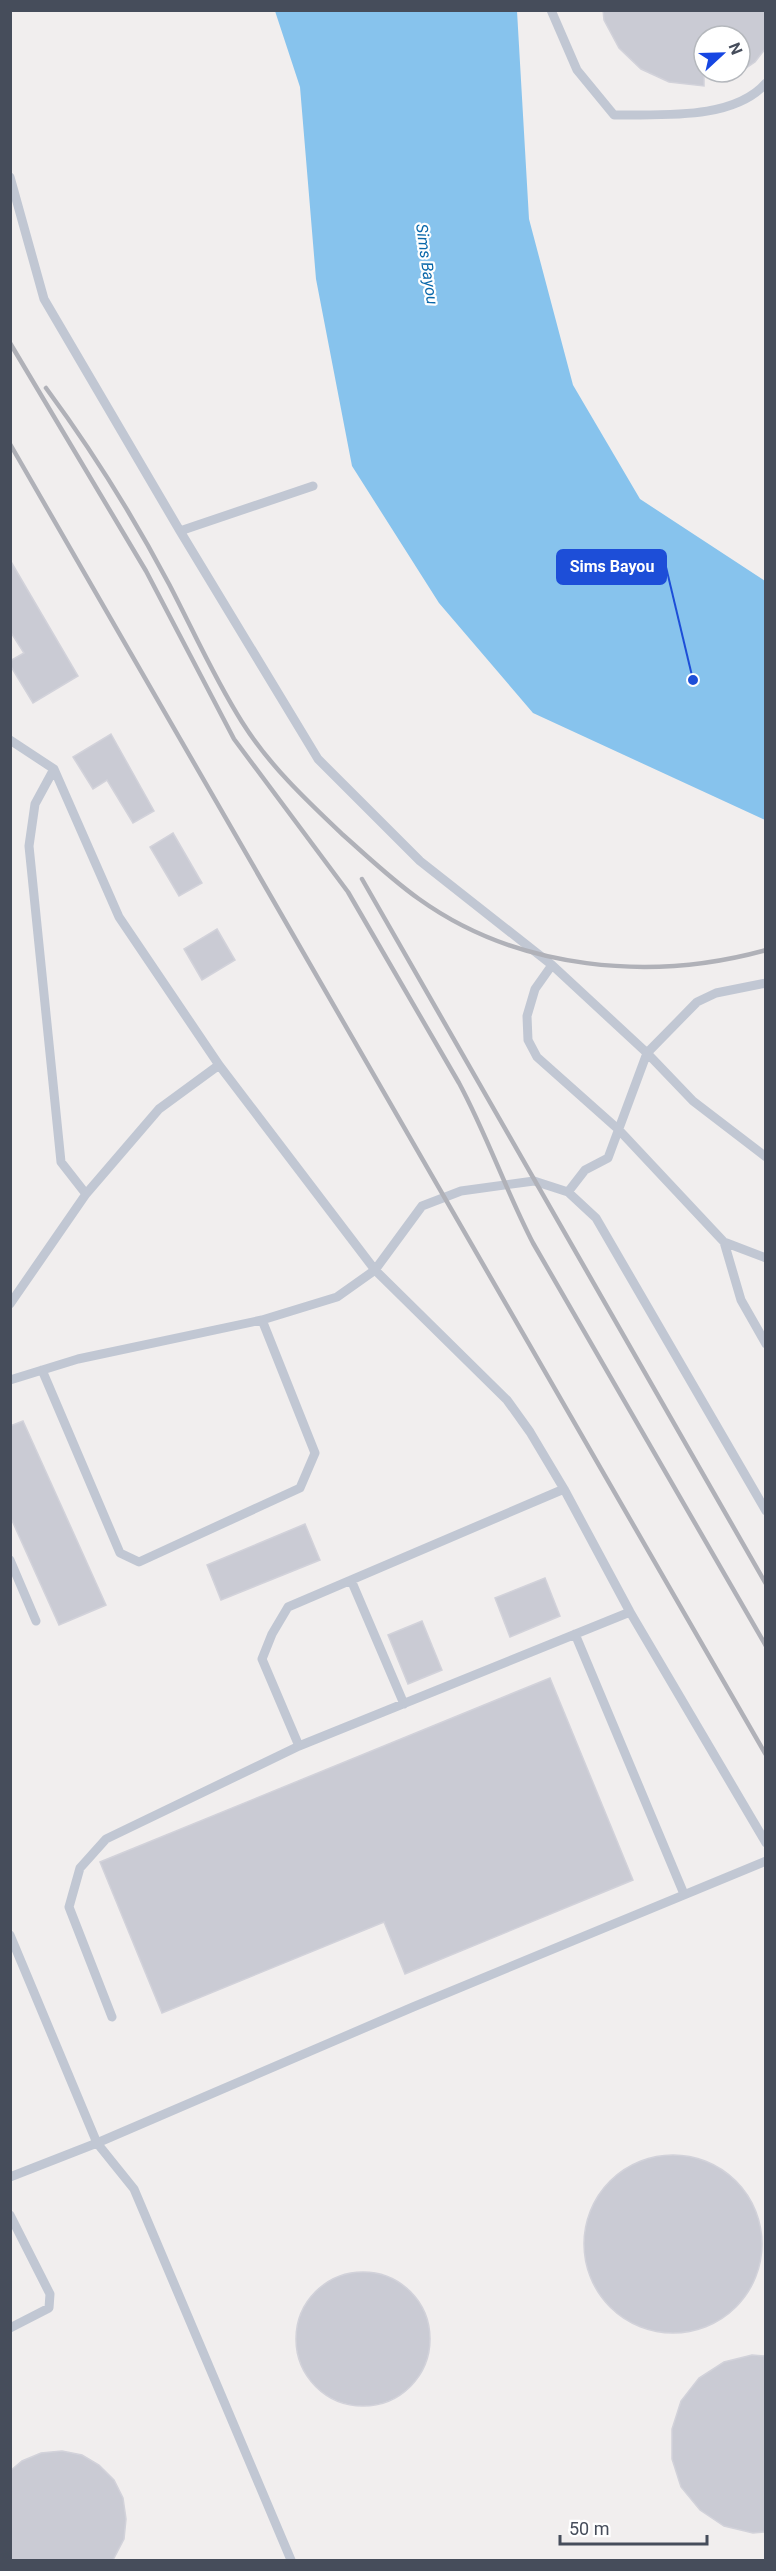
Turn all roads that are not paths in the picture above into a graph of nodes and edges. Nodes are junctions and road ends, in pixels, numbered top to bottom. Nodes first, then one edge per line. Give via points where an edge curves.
1 (551, 10) edge
2 (765, 83) edge
3 (10, 177) edge
4 (313, 486) dead end
5 (180, 531) junction
6 (10, 740) edge
7 (54, 769) junction
8 (552, 965) junction
9 (765, 983) edge
10 (647, 1053) junction
11 (219, 1065) junction
12 (619, 1130) junction
13 (765, 1157) edge
14 (568, 1192) junction
15 (86, 1194) junction
16 (724, 1242) junction
17 (765, 1258) edge
18 (375, 1270) junction
19 (10, 1304) edge
20 (262, 1320) junction
21 (765, 1344) edge
22 (42, 1370) junction
23 (10, 1380) edge
24 (564, 1489) junction
25 (765, 1511) edge
26 (10, 1560) edge
27 (351, 1580) junction
28 (630, 1612) junction
29 (36, 1621) dead end
30 (575, 1634) junction
31 (404, 1704) junction
32 (299, 1746) junction
33 (765, 1843) edge
34 (765, 1861) edge
35 (684, 1894) junction
36 (10, 1935) edge
37 (112, 2017) dead end
38 (97, 2143) junction
39 (10, 2177) edge
40 (10, 2215) edge
41 (10, 2328) edge
42 (291, 2560) edge

1 - 2 lane via 577,70 614,115 723,108 758,92
3 - 5 lane via 44,299
4 - 5 lane
5 - 8 lane via 318,759 420,861
6 - 7 lane
7 - 11 lane via 119,917
7 - 15 lane via 35,804 29,846 61,1162
8 - 10 lane
8 - 12 lane via 535,989 527,1016 528,1040 537,1057
9 - 10 lane via 716,993 698,1002
10 - 12 lane
10 - 13 lane via 693,1101
11 - 15 lane via 159,1109
11 - 18 lane
12 - 14 lane via 608,1158 585,1170
12 - 16 lane
14 - 18 lane via 534,1181 461,1191 422,1206
14 - 25 lane via 596,1218
15 - 19 lane
16 - 17 lane
16 - 21 lane via 741,1300
18 - 20 lane via 337,1298
18 - 24 lane via 507,1400
20 - 22 lane
20 - 22 lane via 315,1454 300,1488 138,1562 120,1553
22 - 23 lane
24 - 27 lane
24 - 28 lane
26 - 29 lane
27 - 31 lane
27 - 32 lane via 288,1606 262,1659
28 - 30 lane
28 - 33 lane
30 - 31 lane
30 - 35 lane
31 - 32 lane
32 - 37 lane via 106,1839 80,1868 69,1907
34 - 35 lane
35 - 38 lane
36 - 38 lane
38 - 39 lane
38 - 42 lane via 134,2189
40 - 41 lane via 50,2294 50,2308

